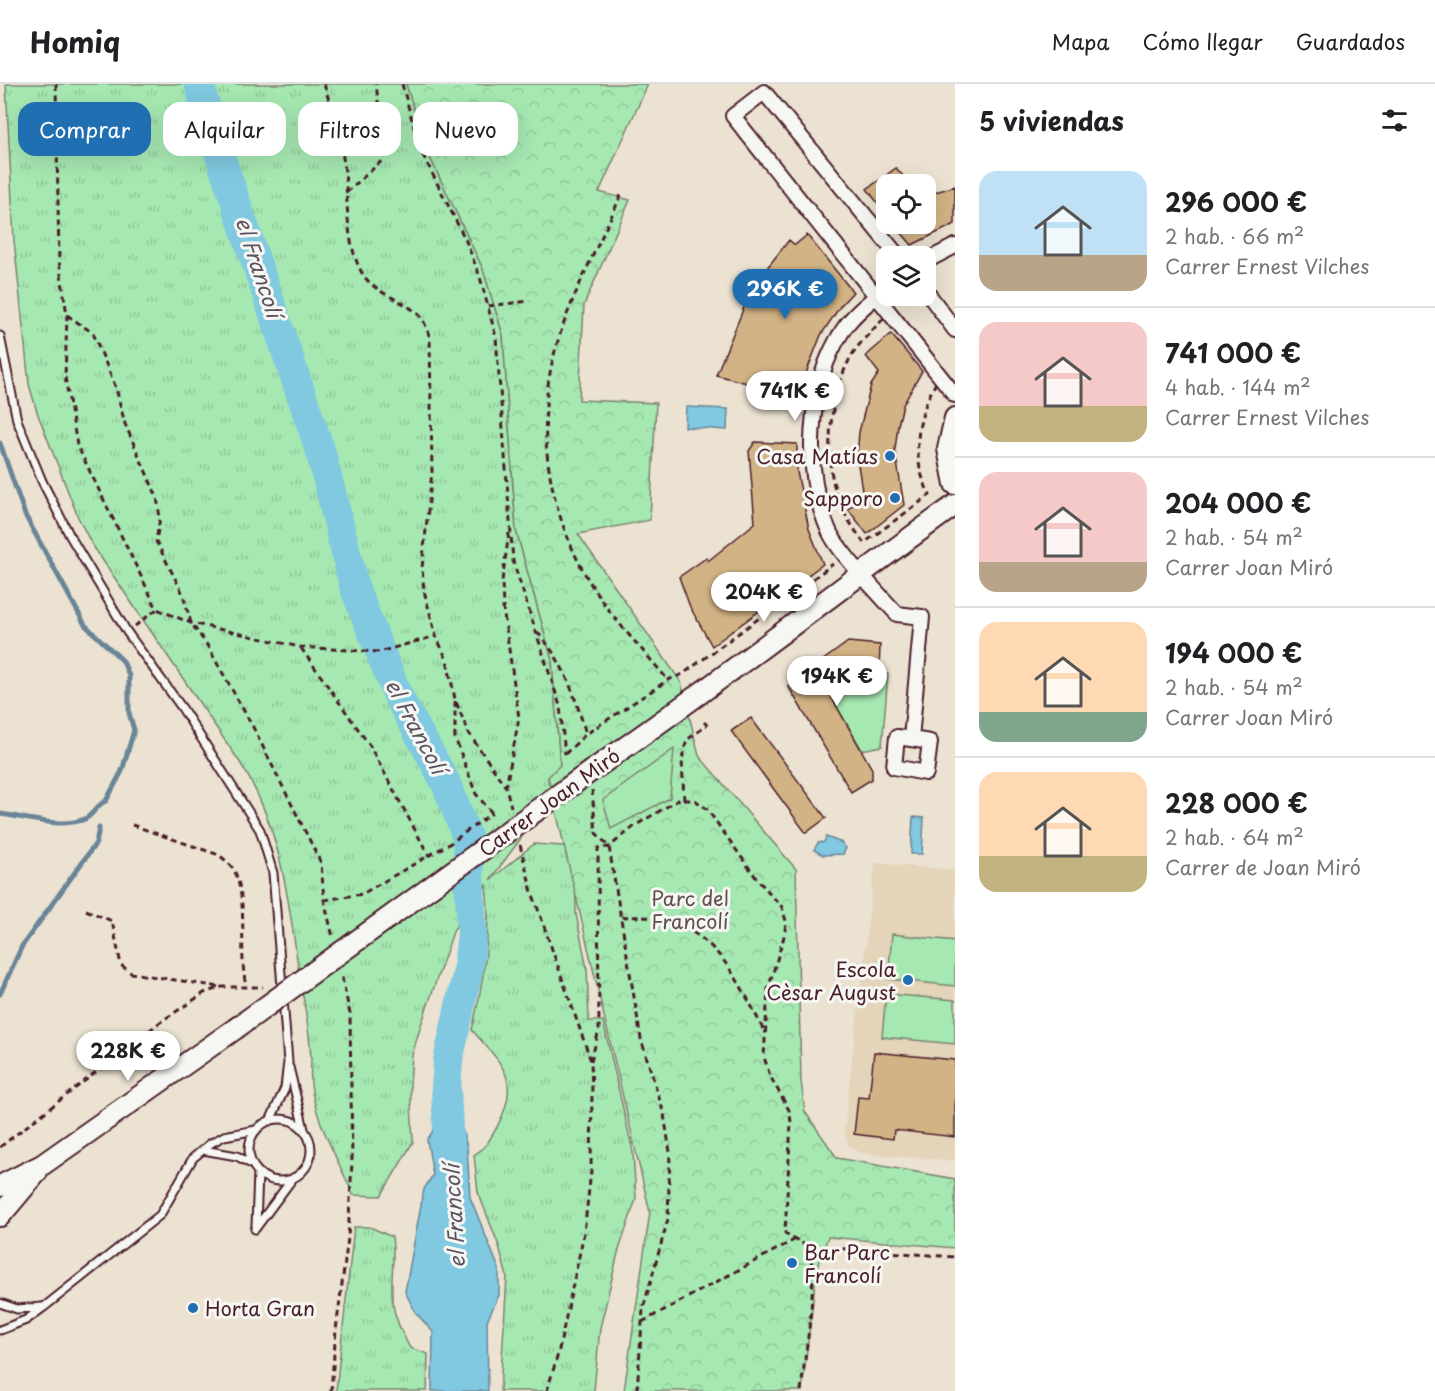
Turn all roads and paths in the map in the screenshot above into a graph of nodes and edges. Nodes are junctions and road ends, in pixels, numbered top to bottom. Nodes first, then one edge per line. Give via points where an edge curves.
1 (56, 84) edge
2 (324, 84) edge
3 (376, 84) edge
4 (402, 84) edge
5 (777, 84) edge
6 (764, 92) junction
7 (345, 194) junction
8 (621, 195) dead end
9 (890, 246) edge
10 (955, 246) edge
11 (936, 256) edge
12 (876, 286) edge
13 (876, 297) edge
14 (530, 301) dead end
15 (936, 304) edge
16 (488, 306) junction
17 (891, 306) edge
18 (67, 315) junction
19 (884, 318) joint
20 (955, 330) edge
21 (0, 336) edge
22 (955, 395) edge
23 (955, 418) edge
24 (955, 484) edge
25 (955, 505) edge
26 (509, 532) junction
27 (830, 558) dead end
28 (861, 572) junction
29 (157, 609) junction
30 (191, 623) junction
31 (536, 631) junction
32 (127, 632) junction
33 (436, 636) junction
34 (300, 647) junction
35 (668, 680) junction
36 (455, 699) junction
37 (703, 721) dead end
38 (586, 734) junction
39 (911, 739) dead end
40 (591, 771) junction
41 (506, 787) junction
42 (684, 800) junction
43 (513, 816) dead end
44 (132, 825) dead end
45 (516, 839) dead end
46 (609, 847) junction
47 (429, 856) junction
48 (324, 900) junction
49 (86, 910) dead end
50 (622, 917) junction
51 (334, 945) dead end
52 (339, 968) dead end
53 (246, 986) junction
54 (222, 987) junction
55 (284, 987) junction
56 (764, 1030) junction
57 (591, 1061) junction
58 (288, 1062) junction
59 (270, 1121) junction
60 (256, 1130) junction
61 (305, 1131) junction
62 (0, 1147) edge
63 (203, 1150) junction
64 (253, 1165) junction
65 (258, 1172) junction
66 (294, 1178) junction
67 (6, 1189) edge
68 (0, 1216) edge
69 (796, 1239) junction
70 (807, 1246) junction
71 (955, 1257) edge
72 (0, 1304) edge
73 (44, 1307) junction
74 (642, 1322) junction
75 (0, 1330) edge
76 (331, 1391) edge
77 (547, 1391) edge
78 (636, 1391) edge
79 (801, 1391) edge

1 - 18 path via 59,261
2 - 7 path via 344,165
3 - 7 path via 385,158
4 - 16 path via 420,149 466,241
5 - 6 street
6 - 9 street
6 - 12 street via 733,116
7 - 33 path via 355,256 363,275 384,295 422,318 430,337 431,507 422,568
8 - 35 path via 554,354 545,409 546,445 557,507 580,564 598,596
10 - 11 street
13 - 28 street via 844,328 830,355 811,423 819,498 831,534
14 - 16 path
15 - 20 street
16 - 26 path via 498,354
17 - 22 street
18 - 29 path via 65,377 77,445
18 - 30 path via 93,333 116,388 125,424 156,497 160,518 156,541 183,594
19 - 19 path via 937,381 920,417 917,441 922,481 930,495 864,543 847,520 836,494 830,464 831,430 835,401 855,350
21 - 32 lane via 17,420 42,481
23 - 24 street via 948,449
25 - 28 street, Carrer Joan Miró
26 - 31 path via 513,561
26 - 41 path via 502,581 503,608 519,718
27 - 35 path via 834,566 683,674
28 - 39 street via 897,615 922,617
28 - 40 street, Carrer Joan Miró via 689,704
29 - 30 path
29 - 32 path
30 - 34 path
30 - 48 path via 253,727 304,827 321,863
31 - 38 path via 553,649 566,674
31 - 38 path via 560,706 565,754
32 - 55 lane via 182,708 260,830 273,873
33 - 34 path via 379,652
33 - 36 path via 447,660
34 - 47 path via 370,746
35 - 38 path
36 - 41 path via 468,732
36 - 47 path via 455,738 476,794 492,813
37 - 42 path via 707,725 687,740 682,759
40 - 46 path via 596,833
40 - 67 street, Carrer Joan Miró, bridge
41 - 43 path
42 - 46 path via 636,825
42 - 56 path via 695,800 707,809 782,907 785,933 768,989
44 - 53 path via 219,855 229,863 235,872 240,898 241,965
45 - 57 path
46 - 50 path
46 - 57 path via 598,848 599,1030
47 - 48 path via 362,894
48 - 51 path
49 - 54 path via 112,921 121,965 130,973
50 - 56 path via 672,921 711,947 739,979
50 - 74 path via 641,1039 664,1114 670,1152 668,1219
52 - 76 path via 350,1014 352,1162
53 - 54 path
53 - 55 path
54 - 62 path via 204,993 159,1023
55 - 58 lane
56 - 69 path via 764,1057 792,1122 785,1233
57 - 77 path via 591,1172 584,1233
58 - 59 lane via 285,1088
58 - 61 lane
59 - 60 lane
59 - 61 lane via 289,1120
60 - 63 lane via 224,1136
60 - 64 lane via 249,1147
61 - 66 lane via 310,1157
63 - 64 lane via 237,1156
63 - 73 lane via 181,1176 160,1215
64 - 65 lane
65 - 66 lane via 275,1180
65 - 66 lane via 255,1229
67 - 68 street, Carrer Joan Miró
69 - 70 path
69 - 74 path
70 - 71 path
70 - 79 path via 813,1256 812,1286
72 - 73 lane via 17,1309
73 - 75 lane via 26,1320
74 - 78 path

